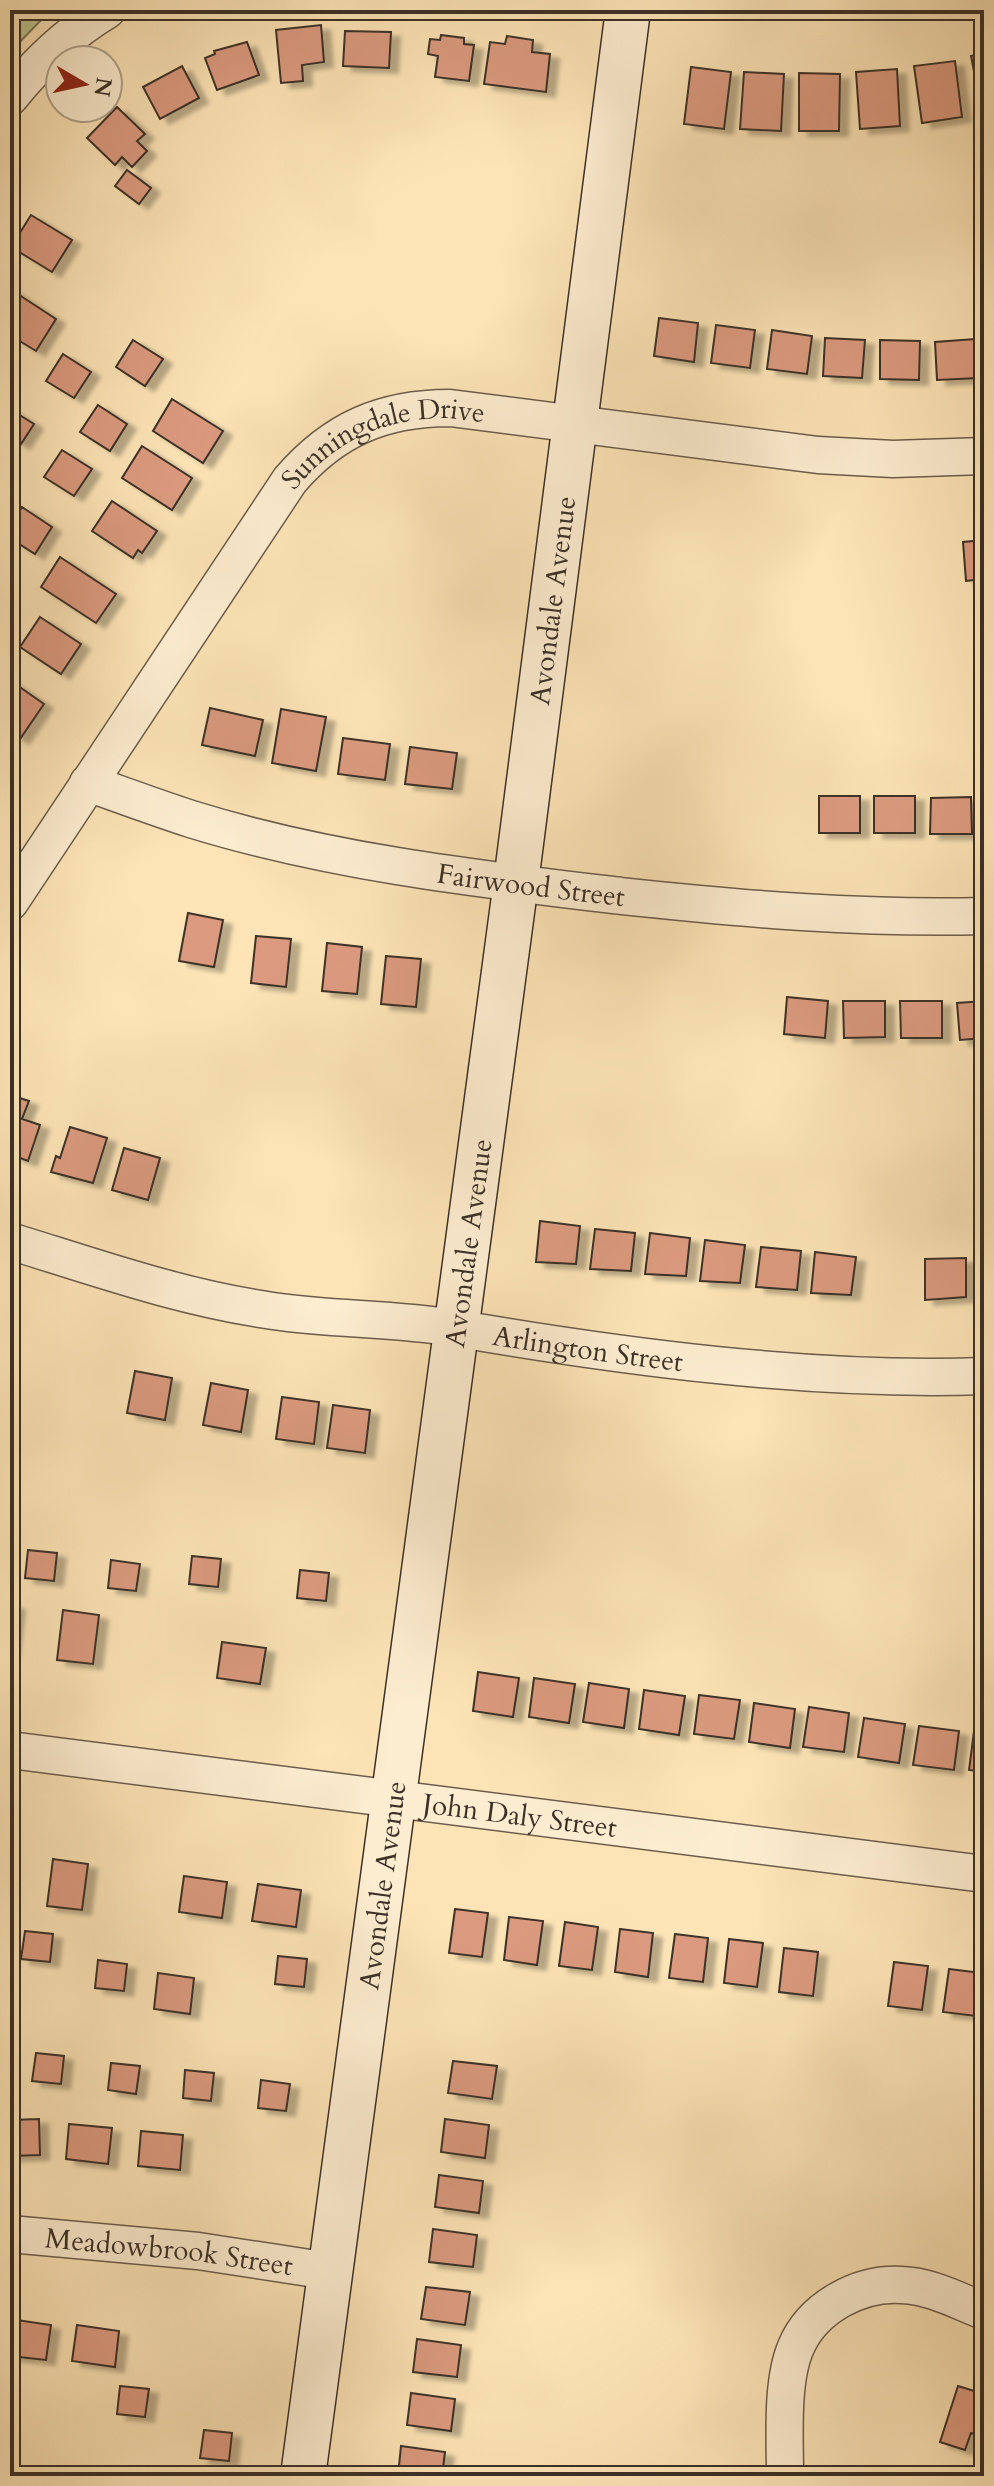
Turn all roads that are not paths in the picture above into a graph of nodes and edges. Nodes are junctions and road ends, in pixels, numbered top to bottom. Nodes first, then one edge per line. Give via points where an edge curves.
1 (107, 10) edge
2 (628, 10) edge
3 (10, 97) edge
4 (574, 423) junction
5 (984, 456) edge
6 (88, 783) junction
7 (516, 882) junction
8 (10, 902) edge
9 (984, 916) edge
10 (10, 1241) edge
11 (454, 1328) junction
12 (984, 1376) edge
13 (10, 1750) edge
14 (393, 1798) junction
15 (984, 1874) edge
16 (10, 2234) edge
17 (329, 2271) junction
18 (984, 2311) edge
19 (303, 2476) edge
20 (785, 2476) edge

1 - 3 street via 42,60
2 - 4 street, Avondale Avenue
4 - 5 street, Sunningdale Drive via 818,455
4 - 6 street, Sunningdale Drive via 418,408 371,419 329,442 290,480
4 - 7 street, Avondale Avenue
6 - 7 street, Fairwood Street via 192,819 300,847
6 - 8 street, Sunningdale Drive
7 - 9 street, Fairwood Street via 804,915
7 - 11 street, Avondale Avenue
10 - 11 street, Arlington Street via 219,1302
11 - 12 street, Arlington Street via 509,1340 814,1373
11 - 14 street, Avondale Avenue
13 - 14 street, John Daly Street
14 - 15 street, John Daly Street
14 - 17 street, Avondale Avenue
16 - 17 street, Meadowbrook Street via 198,2251
17 - 19 street, Avondale Avenue
18 - 20 street via 903,2285 877,2286 831,2305 795,2348

